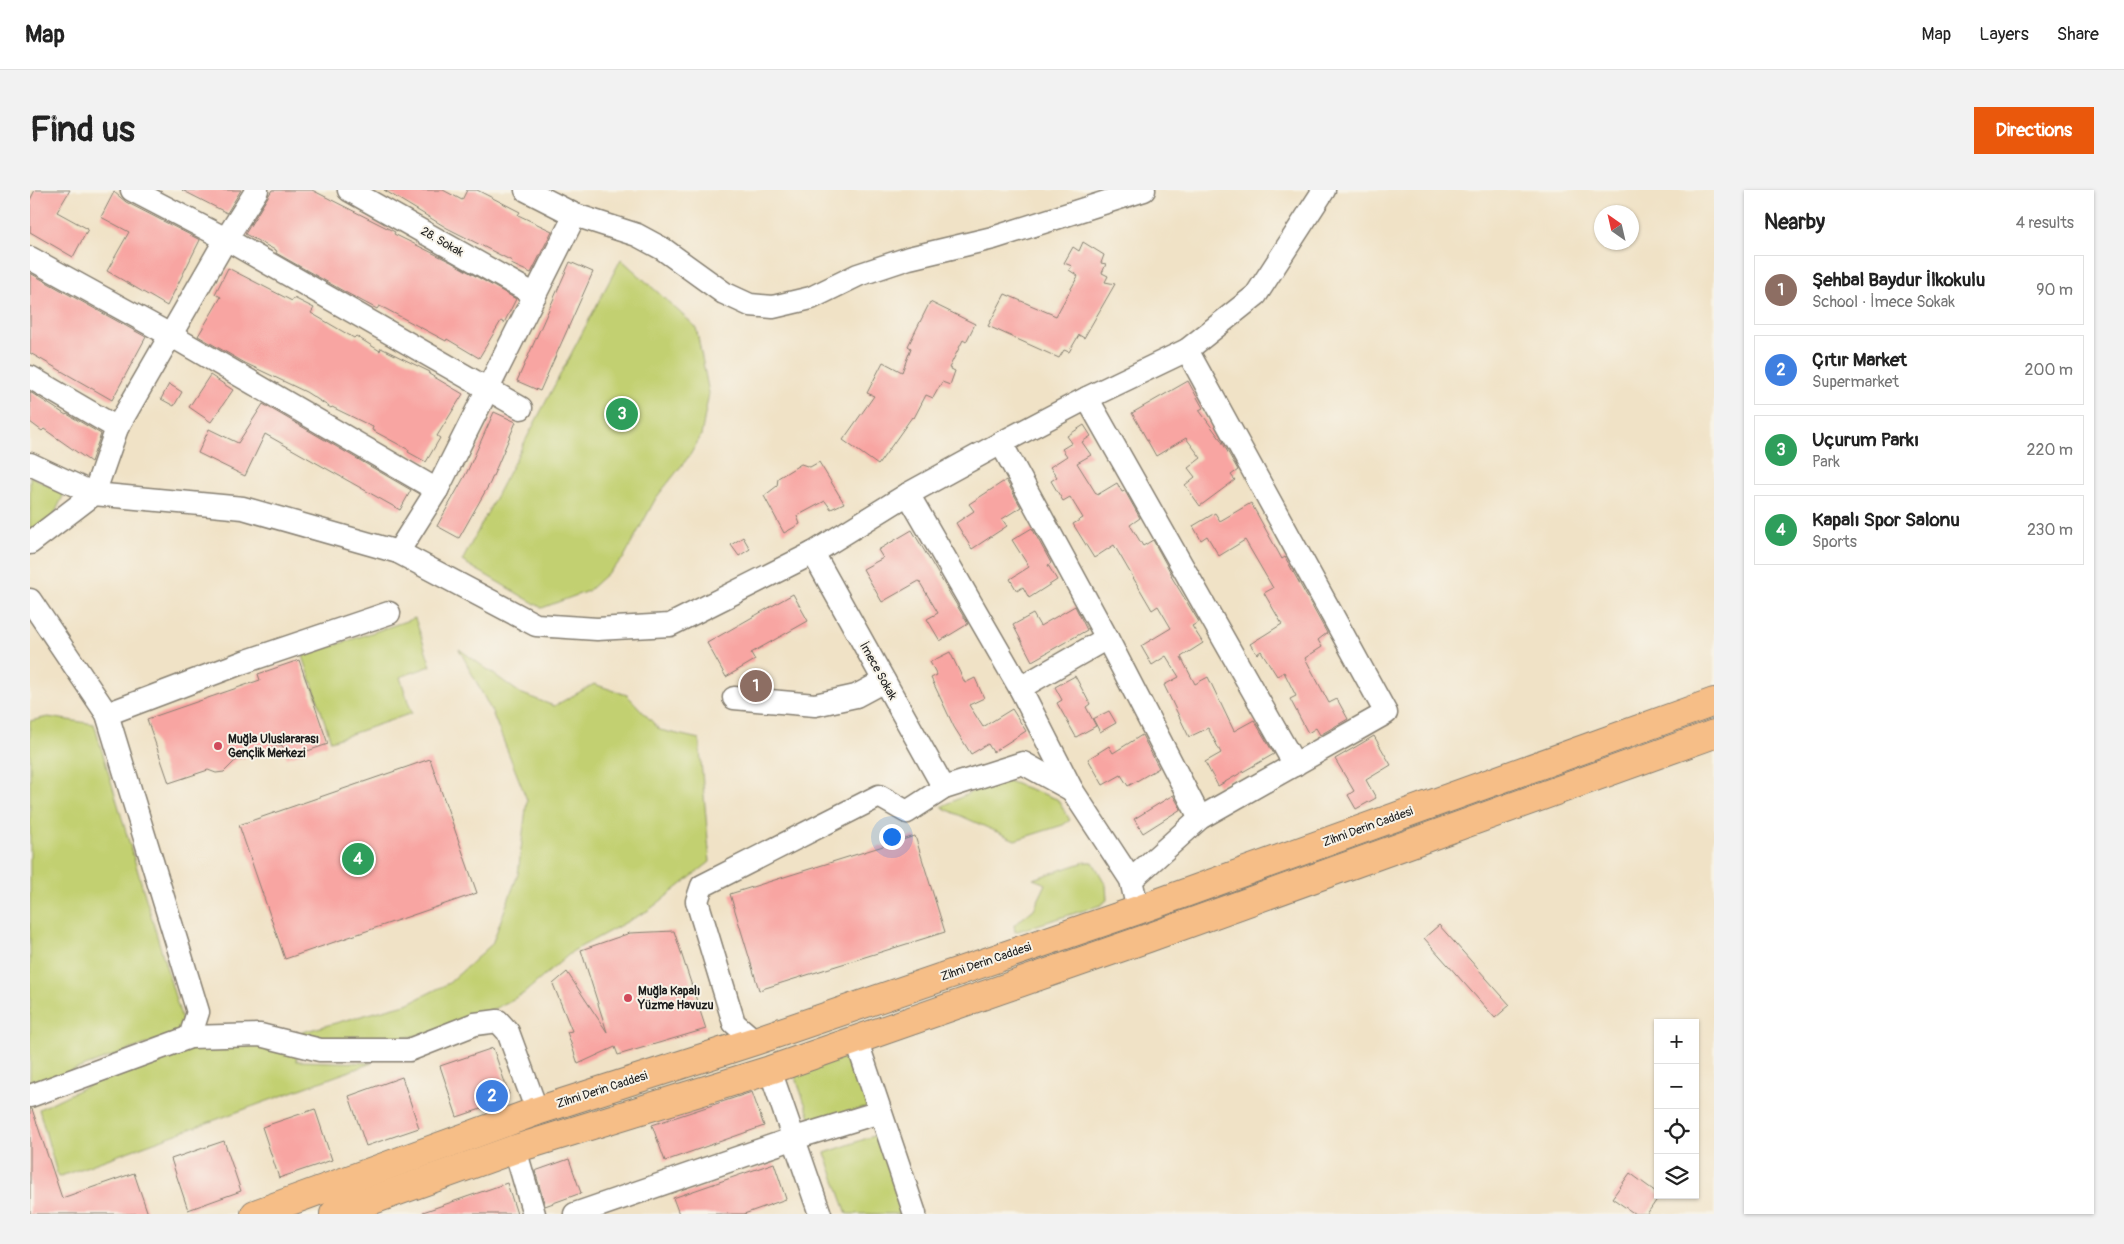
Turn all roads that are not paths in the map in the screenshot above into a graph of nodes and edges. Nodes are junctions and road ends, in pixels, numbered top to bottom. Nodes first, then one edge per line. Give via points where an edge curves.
1 (132, 190) edge
2 (257, 190) edge
3 (350, 190) edge
4 (526, 190) edge
5 (1144, 190) edge
6 (1324, 190) edge
7 (575, 215) junction
8 (226, 239) junction
9 (30, 258) edge
10 (535, 295) junction
11 (172, 336) junction
12 (1187, 350) junction
13 (30, 378) edge
14 (488, 388) junction
15 (1088, 398) junction
16 (521, 408) dead end
17 (117, 428) junction
18 (1001, 443) junction
19 (30, 464) edge
20 (436, 490) junction
21 (94, 494) junction
22 (908, 494) junction
23 (30, 543) edge
24 (398, 552) junction
25 (813, 553) junction
26 (30, 600) edge
27 (389, 613) dead end
28 (1107, 638) junction
29 (884, 681) junction
30 (1020, 688) junction
31 (734, 698) dead end
32 (1714, 702) edge
33 (107, 714) junction
34 (1714, 734) edge
35 (1295, 765) junction
36 (944, 788) junction
37 (1072, 790) junction
38 (1200, 818) junction
39 (1132, 880) junction
40 (1138, 910) junction
41 (1148, 938) junction
42 (845, 1010) junction
43 (190, 1037) junction
44 (856, 1039) junction
45 (755, 1041) junction
46 (770, 1070) junction
47 (30, 1096) edge
48 (537, 1111) junction
49 (880, 1112) junction
50 (795, 1138) junction
51 (515, 1149) junction
52 (255, 1214) edge
53 (334, 1214) edge
54 (534, 1214) edge
55 (575, 1214) edge
56 (820, 1214) edge
57 (915, 1214) edge

1 - 8 street
2 - 8 street
3 - 10 street, 28. Sokak
4 - 7 street
5 - 7 street via 993,238 909,258 858,275 811,298 773,306 750,306 724,293 663,249 637,235
6 - 12 street via 1256,295
7 - 10 street
8 - 11 street
8 - 14 street
9 - 11 street
10 - 14 street
11 - 17 street
11 - 20 street
12 - 15 street
12 - 35 street via 1386,712
13 - 17 street
14 - 16 street
14 - 20 street
15 - 18 street
15 - 35 street
17 - 21 street
18 - 22 street
18 - 28 street
19 - 21 street
20 - 24 street
21 - 23 street
21 - 24 street via 243,508
22 - 25 street
22 - 30 street
24 - 25 street via 536,625 597,629 670,625
25 - 29 street, İmece Sokak
26 - 33 street
27 - 33 street via 244,662
28 - 30 street
28 - 38 street
29 - 31 street via 856,696 814,705
29 - 36 street, İmece Sokak
30 - 37 street
32 - 40 main road, Zihni Derin Caddesi
33 - 43 street via 198,1012
34 - 41 main road
35 - 38 street
36 - 37 street via 1024,763
36 - 45 street via 907,812 878,796 702,886 697,901 734,1023
37 - 39 street
38 - 39 street
39 - 40 street
40 - 41 main road
40 - 42 main road, Zihni Derin Caddesi
41 - 44 main road
42 - 44 main road
42 - 45 main road, Zihni Derin Caddesi
43 - 47 street
43 - 48 street via 260,1035 320,1050 409,1050 475,1024 498,1021 508,1032
44 - 46 main road
44 - 49 street
45 - 46 main road
45 - 48 main road, Zihni Derin Caddesi
46 - 50 street
46 - 51 main road
48 - 52 main road, Zihni Derin Caddesi
49 - 50 street
49 - 57 street
50 - 55 street
50 - 56 street
51 - 53 main road
51 - 54 street

